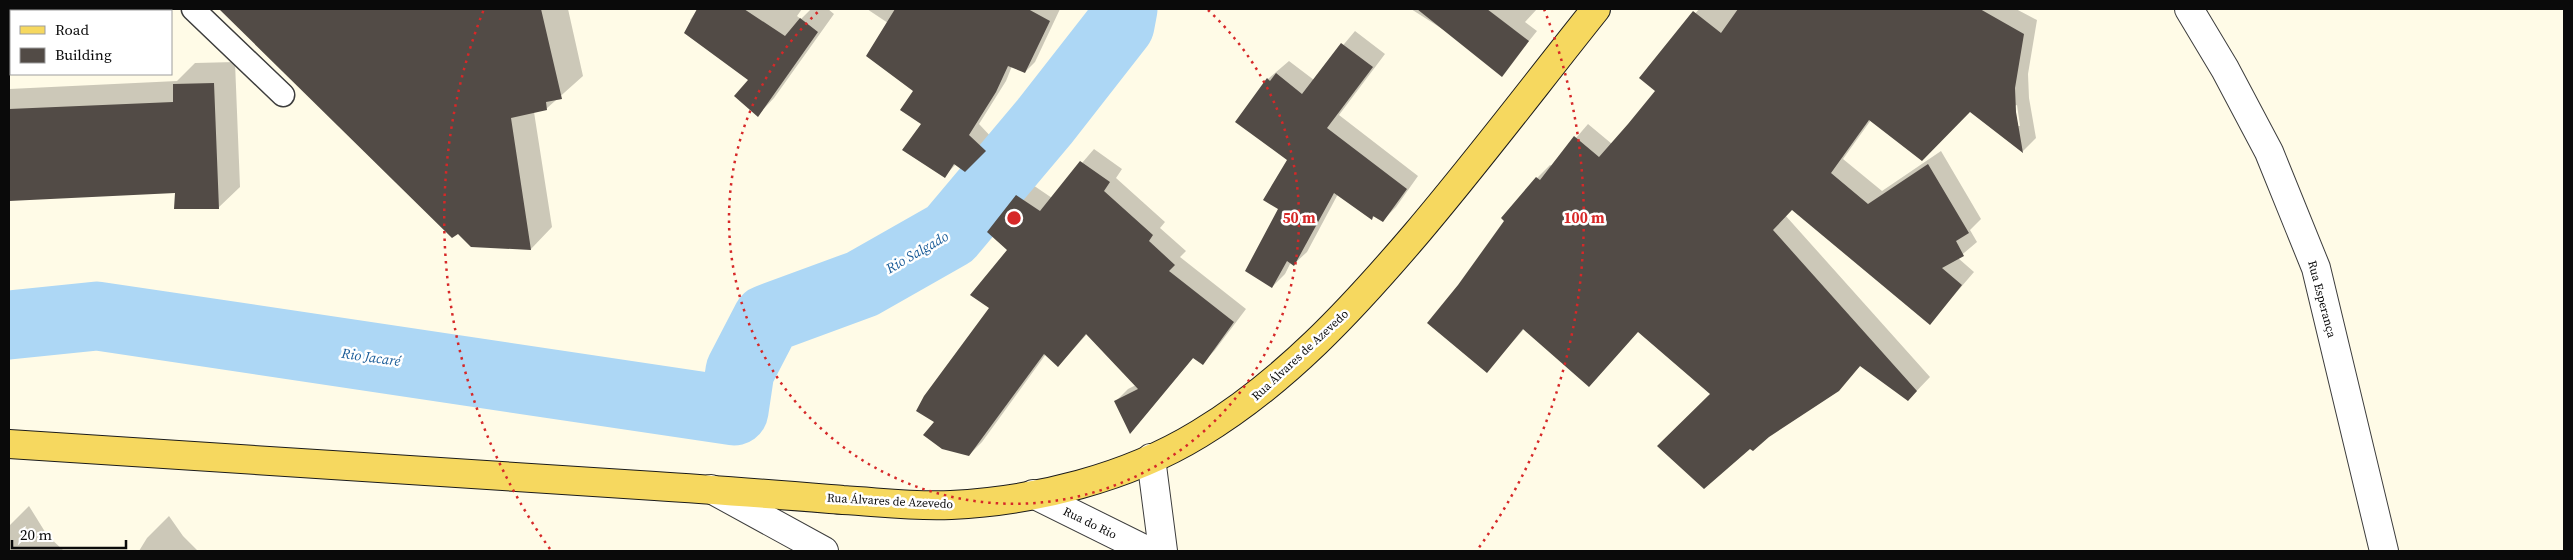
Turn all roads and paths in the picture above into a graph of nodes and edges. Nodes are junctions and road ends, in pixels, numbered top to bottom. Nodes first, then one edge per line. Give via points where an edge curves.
1 (194, 9) edge
2 (1596, 9) edge
3 (2190, 9) edge
4 (283, 95) dead end
5 (9, 444) edge
6 (1151, 458) junction
7 (723, 490) junction
8 (1033, 494) junction
9 (824, 551) edge
10 (1148, 551) edge
11 (1163, 551) edge
12 (2384, 551) edge

1 - 4 lane
2 - 6 main road, Rua Álvares de Azevedo via 1446,199 1346,314 1245,405 1195,437
3 - 12 street, Rua Esperança via 2269,152 2316,268
5 - 7 main road, Rua Álvares de Azevedo
6 - 8 main road, Rua Álvares de Azevedo via 1085,482
6 - 11 street
7 - 8 main road, Rua Álvares de Azevedo via 915,505 974,503
7 - 9 street
8 - 10 street, Rua do Rio

